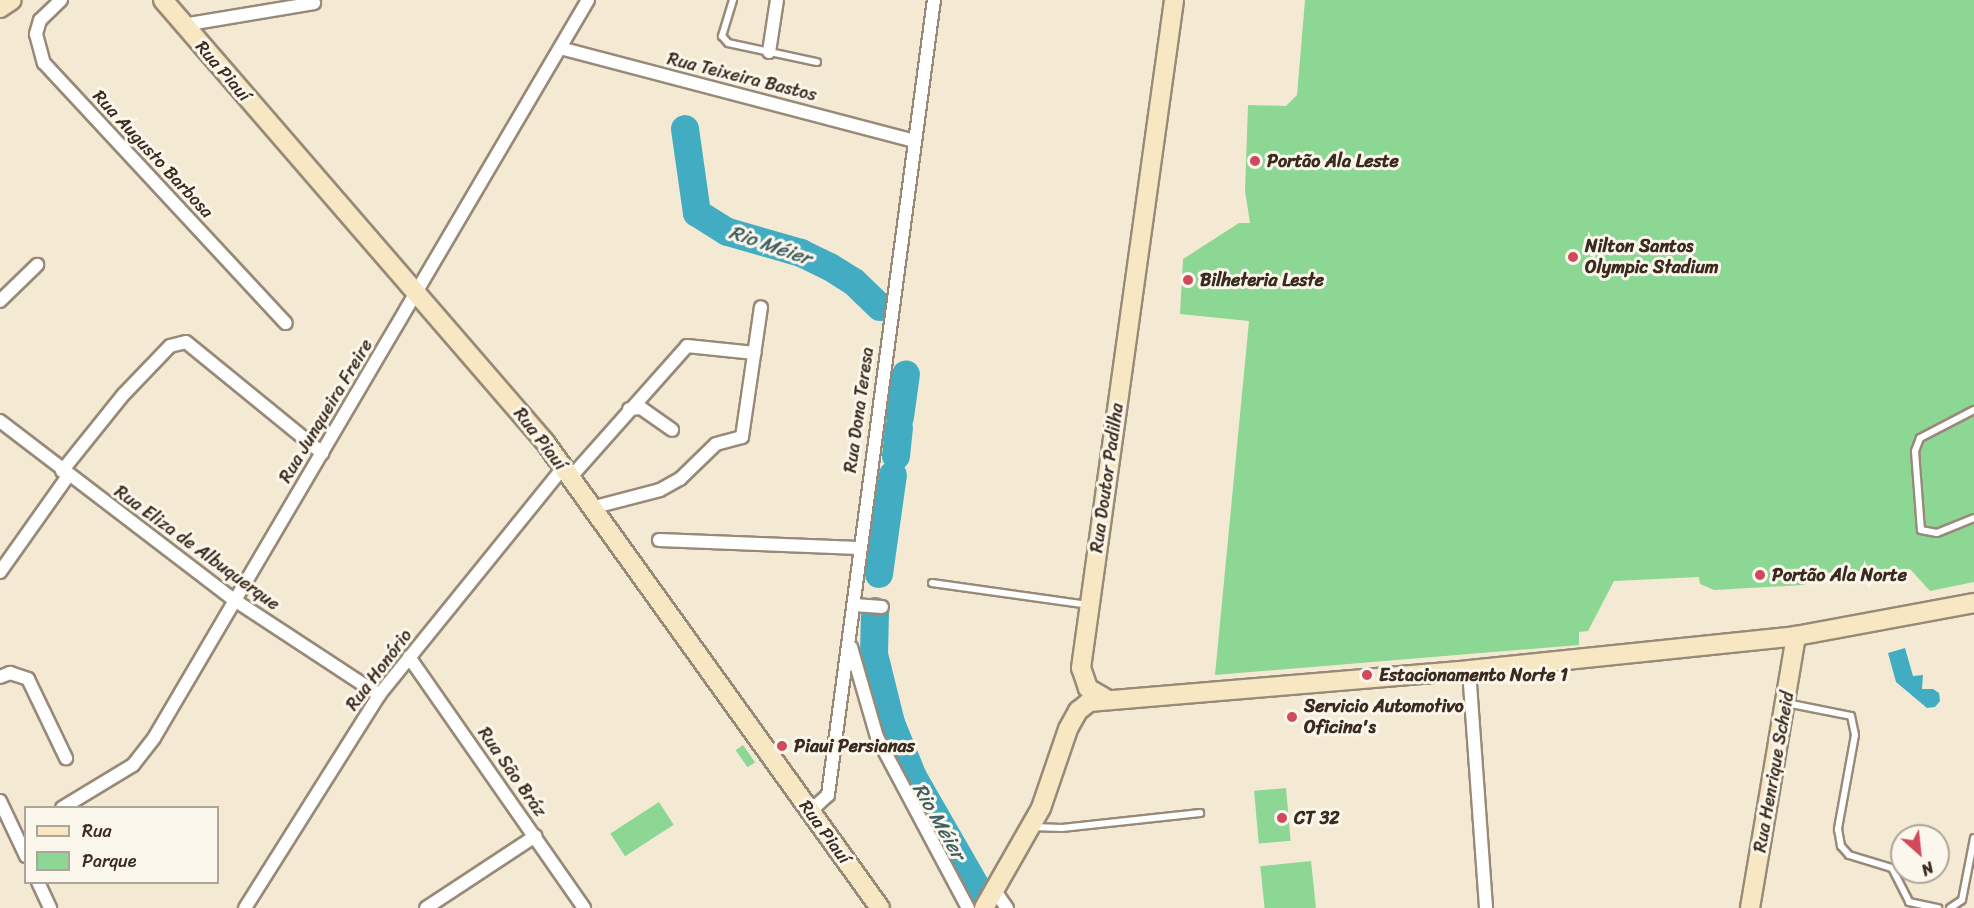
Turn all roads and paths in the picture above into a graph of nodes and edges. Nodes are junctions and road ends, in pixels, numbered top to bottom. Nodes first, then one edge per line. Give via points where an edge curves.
1 (12, 0) edge
2 (61, 0) edge
3 (163, 0) edge
4 (588, 0) edge
5 (733, 0) edge
6 (777, 0) edge
7 (934, 0) edge
8 (1174, 0) edge
9 (314, 3) dead end
10 (0, 8) edge
11 (183, 25) junction
12 (560, 48) junction
13 (769, 52) junction
14 (816, 62) dead end
15 (915, 141) junction
16 (37, 265) dead end
17 (417, 295) junction
18 (0, 301) edge
19 (761, 307) dead end
20 (286, 323) dead end
21 (755, 353) junction
22 (629, 409) junction
23 (1974, 410) edge
24 (0, 421) edge
25 (672, 430) dead end
26 (322, 453) junction
27 (566, 473) junction
28 (65, 474) junction
29 (591, 508) junction
30 (1974, 518) edge
31 (659, 540) dead end
32 (859, 548) junction
33 (0, 572) edge
34 (932, 583) dead end
35 (233, 599) junction
36 (1974, 603) edge
37 (854, 605) junction
38 (1090, 605) junction
39 (876, 606) dead end
40 (1796, 636) junction
41 (849, 640) junction
42 (409, 657) junction
43 (1469, 670) junction
44 (0, 677) edge
45 (379, 695) junction
46 (1105, 698) junction
47 (1786, 703) junction
48 (66, 758) dead end
49 (0, 801) edge
50 (803, 802) junction
51 (64, 806) edge
52 (1200, 813) dead end
53 (1030, 827) junction
54 (535, 836) junction
55 (1974, 838) edge
56 (24, 852) edge
57 (39, 884) edge
58 (994, 891) junction
59 (50, 908) edge
60 (245, 908) edge
61 (426, 908) edge
62 (584, 908) edge
63 (880, 908) edge
64 (968, 908) edge
65 (984, 908) edge
66 (1007, 908) edge
67 (1486, 908) edge
68 (1750, 908) edge
69 (1938, 908) edge
70 (1950, 908) edge

1 - 10 street
2 - 20 street, Rua Augusto Barbosa via 39,20 36,34 44,63
3 - 11 street, Rua Piauí
4 - 12 street, Rua Junqueira Freire
5 - 13 lane via 722,36 728,43
6 - 13 street
7 - 15 street, Rua Dona Teresa
8 - 38 street, Rua Doutor Padilha
9 - 11 street
11 - 17 street, Rua Piauí
12 - 15 street, Rua Teixeira Bastos
12 - 17 street, Rua Junqueira Freire
13 - 14 lane
15 - 32 street, Rua Dona Teresa
16 - 18 street
17 - 26 street, Rua Junqueira Freire
17 - 27 street, Rua Piauí via 537,432
19 - 21 street
21 - 22 street, Rua Honório via 687,346
21 - 29 street via 741,437 716,444 680,479 660,490
22 - 25 street via 641,408
22 - 27 street, Rua Honório
23 - 30 lane via 1920,438 1915,451 1922,530 1937,533
24 - 28 street, Rua Eliza de Albuquerque
26 - 28 street via 186,342 170,346 124,394
26 - 35 street, Rua Junqueira Freire
27 - 29 street, Rua Piauí
27 - 42 street, Rua Honório
28 - 33 street
28 - 35 street, Rua Eliza de Albuquerque
29 - 50 street, Rua Piauí
31 - 32 street
32 - 37 street, Rua Dona Teresa
34 - 38 lane
35 - 45 street, Rua Eliza de Albuquerque
35 - 51 street, Rua Junqueira Freire via 154,738 133,765
36 - 40 street
37 - 39 street
37 - 41 street, Rua Dona Teresa
38 - 46 street, Rua Doutor Padilha via 1081,668 1088,688
40 - 43 street
40 - 47 street, Rua Henrique Scheid
41 - 50 street, Rua Dona Teresa via 828,795 816,806
41 - 64 street via 877,737
42 - 45 street, Rua Honório
42 - 54 street, Rua São Bráz
43 - 46 street
43 - 67 street
44 - 48 street via 10,673 28,679
45 - 60 street, Rua Honório
46 - 53 street via 1089,702 1078,711
47 - 68 street, Rua Henrique Scheid
47 - 69 lane via 1851,716 1855,735 1838,829 1841,846 1849,855 1892,868 1909,902
49 - 56 street
50 - 63 street, Rua Piauí
52 - 53 lane via 1062,828
53 - 58 street
54 - 61 street
54 - 62 street, Rua São Bráz
55 - 70 lane via 1962,900
57 - 59 street
58 - 65 street
58 - 66 street

